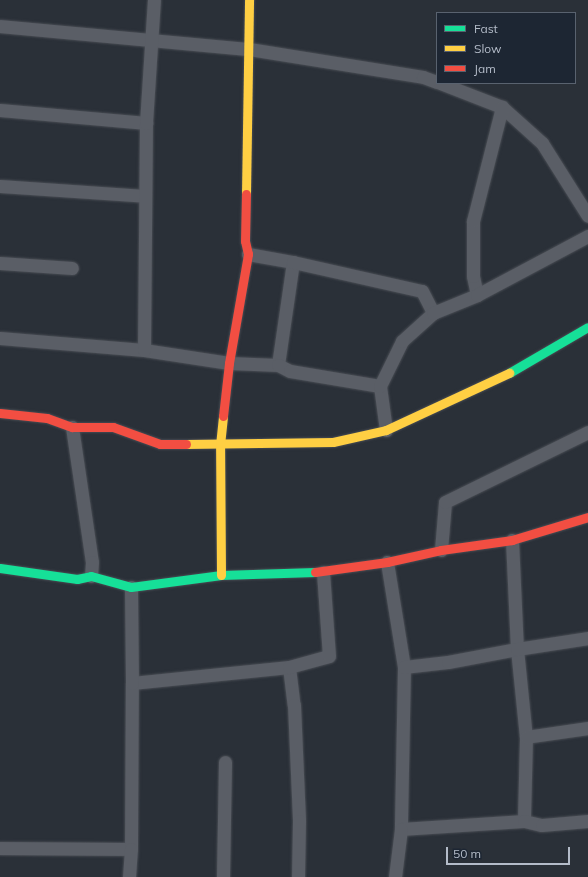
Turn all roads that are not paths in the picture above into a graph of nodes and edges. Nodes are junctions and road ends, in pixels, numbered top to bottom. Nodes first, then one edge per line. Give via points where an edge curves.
1 (154, 0) edge
2 (249, 0) edge
3 (0, 26) edge
4 (152, 41) junction
5 (249, 49) junction
6 (436, 81) edge
7 (443, 84) edge
8 (502, 107) junction
9 (0, 110) edge
10 (146, 123) junction
11 (0, 186) edge
12 (145, 196) junction
13 (588, 216) edge
14 (588, 236) edge
15 (248, 254) junction
16 (293, 262) junction
17 (0, 263) edge
18 (72, 268) dead end
19 (477, 295) junction
20 (433, 313) junction
21 (588, 327) edge
22 (0, 338) edge
23 (144, 350) junction
24 (230, 363) junction
25 (278, 365) junction
26 (380, 386) junction
27 (0, 413) edge
28 (72, 427) junction
29 (386, 430) junction
30 (588, 432) edge
31 (220, 445) junction
32 (588, 517) edge
33 (512, 540) junction
34 (441, 550) junction
35 (387, 562) junction
36 (0, 568) edge
37 (323, 572) junction
38 (221, 575) junction
39 (91, 576) junction
40 (131, 587) junction
41 (588, 638) edge
42 (517, 649) junction
43 (289, 667) junction
44 (404, 667) junction
45 (132, 683) junction
46 (588, 728) edge
47 (526, 737) junction
48 (225, 762) dead end
49 (524, 821) junction
50 (588, 821) edge
51 (401, 829) junction
52 (0, 848) edge
53 (131, 848) junction
54 (130, 877) edge
55 (223, 877) edge
56 (298, 877) edge
57 (396, 877) edge

1 - 4 street
2 - 5 street
3 - 4 street
4 - 5 street
4 - 10 street
5 - 6 street via 423,77
5 - 15 street via 245,242
7 - 8 street
8 - 13 street via 542,143
8 - 19 street via 473,221 473,276
9 - 10 street
10 - 12 street
11 - 12 street
12 - 23 street
14 - 19 street
15 - 16 street
15 - 24 street
16 - 20 street via 422,291
16 - 25 street
17 - 18 street
19 - 20 street
20 - 26 street via 402,340
21 - 29 street via 519,368
22 - 23 street
23 - 24 street
24 - 25 street
24 - 31 street
25 - 26 street via 290,371
26 - 29 street
27 - 28 street via 47,418
28 - 31 street via 113,427 160,444
28 - 39 street via 92,562
29 - 31 street via 333,442
30 - 34 street via 445,502
31 - 38 street
32 - 33 street
33 - 34 street
33 - 42 street
34 - 35 street
35 - 37 street
35 - 44 street
36 - 39 street via 77,579
37 - 38 street
37 - 43 street via 329,656
38 - 40 street
39 - 40 street
40 - 45 street
41 - 42 street
42 - 44 street
42 - 47 street
43 - 45 street
43 - 56 street via 294,705 299,821
44 - 51 street
45 - 53 street
46 - 47 street
47 - 49 street
48 - 55 street
49 - 50 street via 542,825
49 - 51 street
51 - 57 street
52 - 53 street
53 - 54 street

